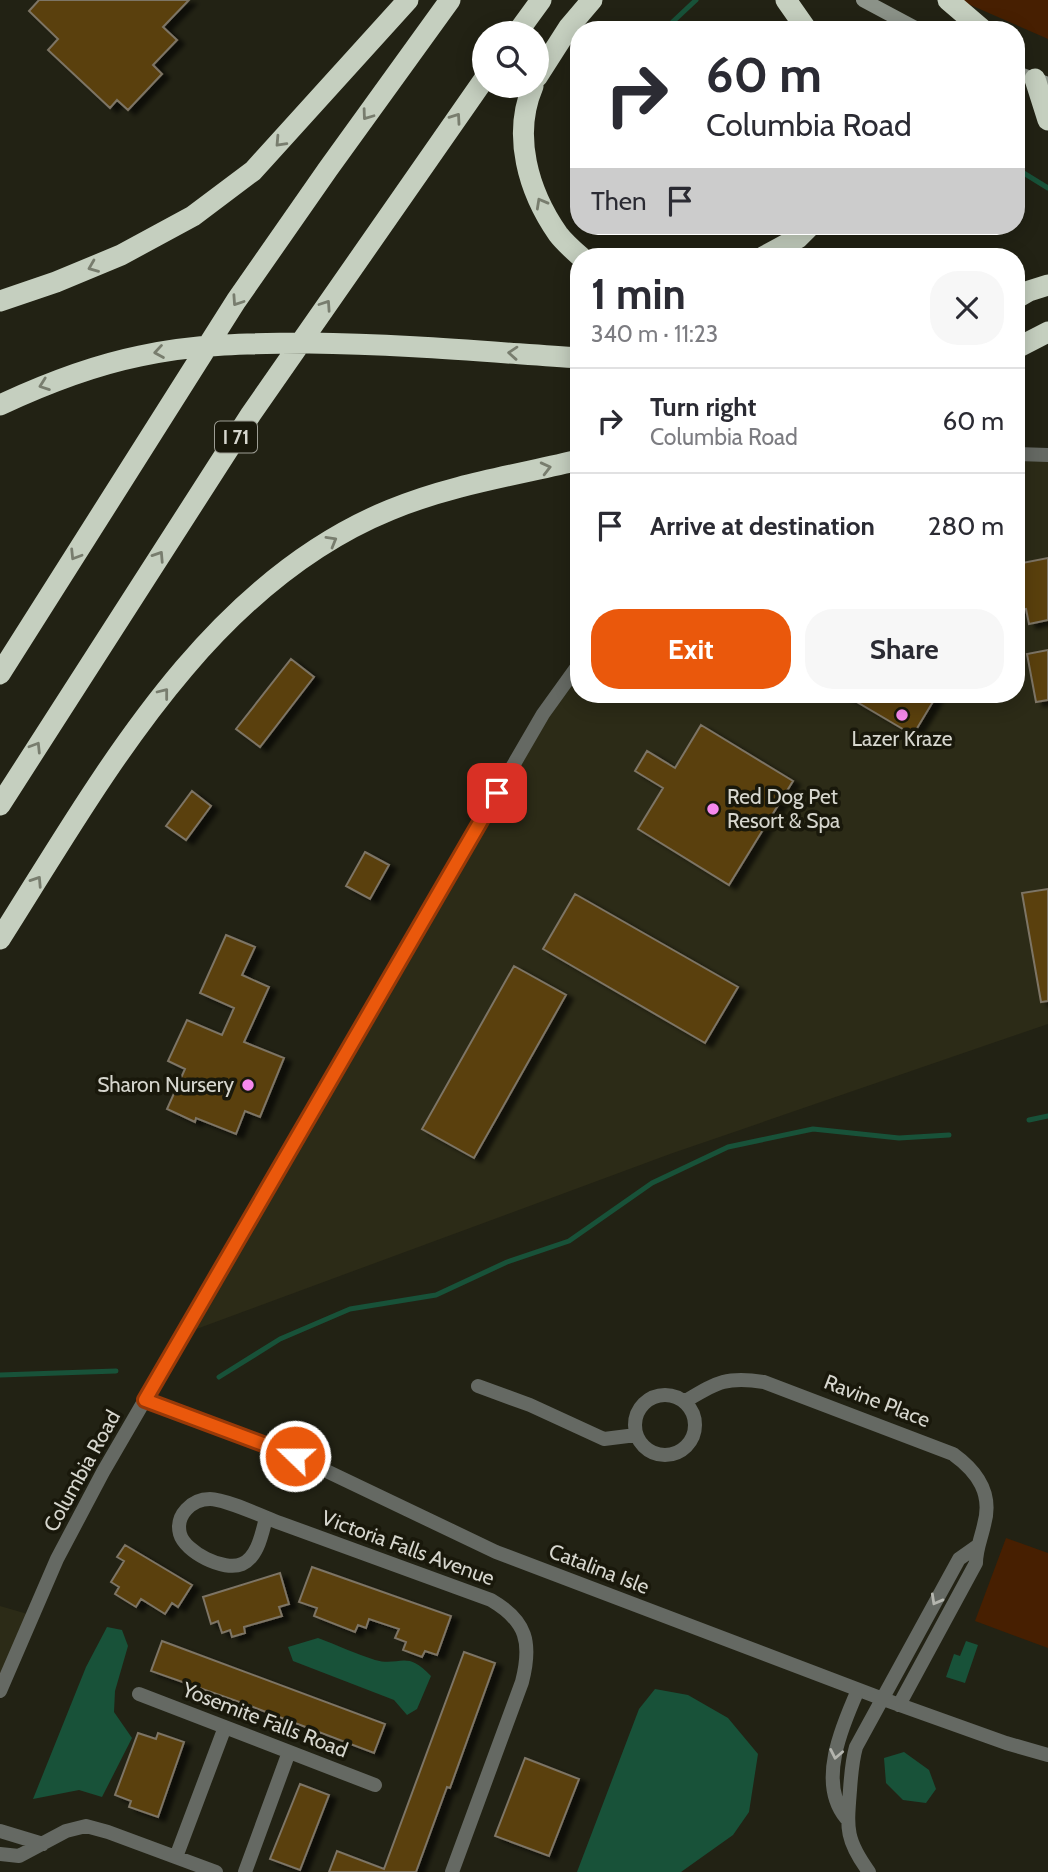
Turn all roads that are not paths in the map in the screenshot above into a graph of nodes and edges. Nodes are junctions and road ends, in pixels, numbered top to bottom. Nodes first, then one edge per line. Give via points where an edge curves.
1 (408, 0) edge
2 (450, 0) edge
3 (541, 0) edge
4 (592, 0) edge
5 (786, 0) edge
6 (863, 0) edge
7 (948, 0) edge
8 (526, 21) edge
9 (574, 21) edge
10 (801, 21) edge
11 (902, 21) edge
12 (972, 21) edge
13 (570, 26) edge
14 (549, 58) edge
15 (1033, 79) edge
16 (472, 97) edge
17 (529, 98) edge
18 (1048, 120) edge
19 (800, 235) edge
20 (572, 248) edge
21 (779, 248) edge
22 (1048, 268) edge
23 (1031, 291) edge
24 (0, 301) edge
25 (1048, 332) edge
26 (1025, 344) edge
27 (570, 357) edge
28 (0, 405) edge
29 (1025, 454) edge
30 (1048, 455) edge
31 (570, 462) edge
32 (0, 674) edge
33 (570, 676) edge
34 (0, 805) edge
35 (0, 939) edge
36 (478, 1386) dead end
37 (145, 1400) junction
38 (684, 1402) junction
39 (636, 1435) junction
40 (266, 1518) junction
41 (976, 1548) junction
42 (858, 1690) junction
43 (0, 1691) edge
44 (139, 1694) dead end
45 (883, 1699) junction
46 (899, 1705) junction
47 (225, 1727) junction
48 (289, 1752) junction
49 (1048, 1755) edge
50 (375, 1785) dead end
51 (846, 1818) junction
52 (0, 1831) edge
53 (43, 1844) junction
54 (0, 1854) edge
55 (176, 1857) junction
56 (209, 1871) edge
57 (245, 1872) edge
58 (452, 1872) edge
59 (869, 1872) edge

1 -> 24 highway via 253,172 193,216 121,255
2 -> 32 highway via 236,301
3 - 8 highway
4 - 9 highway
5 - 10 highway
6 - 11 main road
7 - 12 highway
13 - 14 highway
15 - 18 highway
34 -> 16 highway, I 71 via 251,414
20 -> 17 highway via 535,192 524,151 523,118
19 - 21 highway
22 - 23 highway
25 - 26 highway
27 -> 28 highway via 348,344 224,345 162,352 89,369
29 - 30 street
35 -> 31 highway via 161,696 218,631 264,588 324,545 390,510 457,488
33 - 37 street, Columbia Road via 543,713
36 - 39 street via 604,1439
37 - 42 street, Catalina Isle via 295,1456 496,1552
37 - 43 street, Columbia Road via 57,1559
38 - 39 street via 668,1395 648,1400 636,1417
38 - 39 street via 695,1429 680,1452 653,1454
38 - 41 street, Ravine Place via 717,1382 739,1378 764,1382 953,1454 973,1470 985,1492 987,1516
40 - 40 street, Victoria Falls Avenue via 212,1498 199,1500 179,1521 180,1535 198,1556 226,1566 241,1564 251,1556
40 - 58 street, Victoria Falls Avenue via 491,1600 508,1610 520,1625 527,1642 522,1682
41 -> 45 street, Ravine Place via 959,1559
41 - 46 street, Ravine Place via 976,1563
42 - 45 street, Catalina Isle
42 -> 51 street via 837,1745 833,1770 834,1796
44 - 47 street, Yosemite Falls Road
45 - 46 street, Catalina Isle
45 - 51 street, Ravine Place via 856,1747
46 - 49 street, Catalina Isle
47 - 48 street, Yosemite Falls Road
47 - 55 street
48 - 50 street, Yosemite Falls Road
48 - 57 street
51 - 59 street via 851,1839
52 - 53 street
53 - 54 street via 19,1856
53 - 55 street via 86,1826
55 - 56 street

